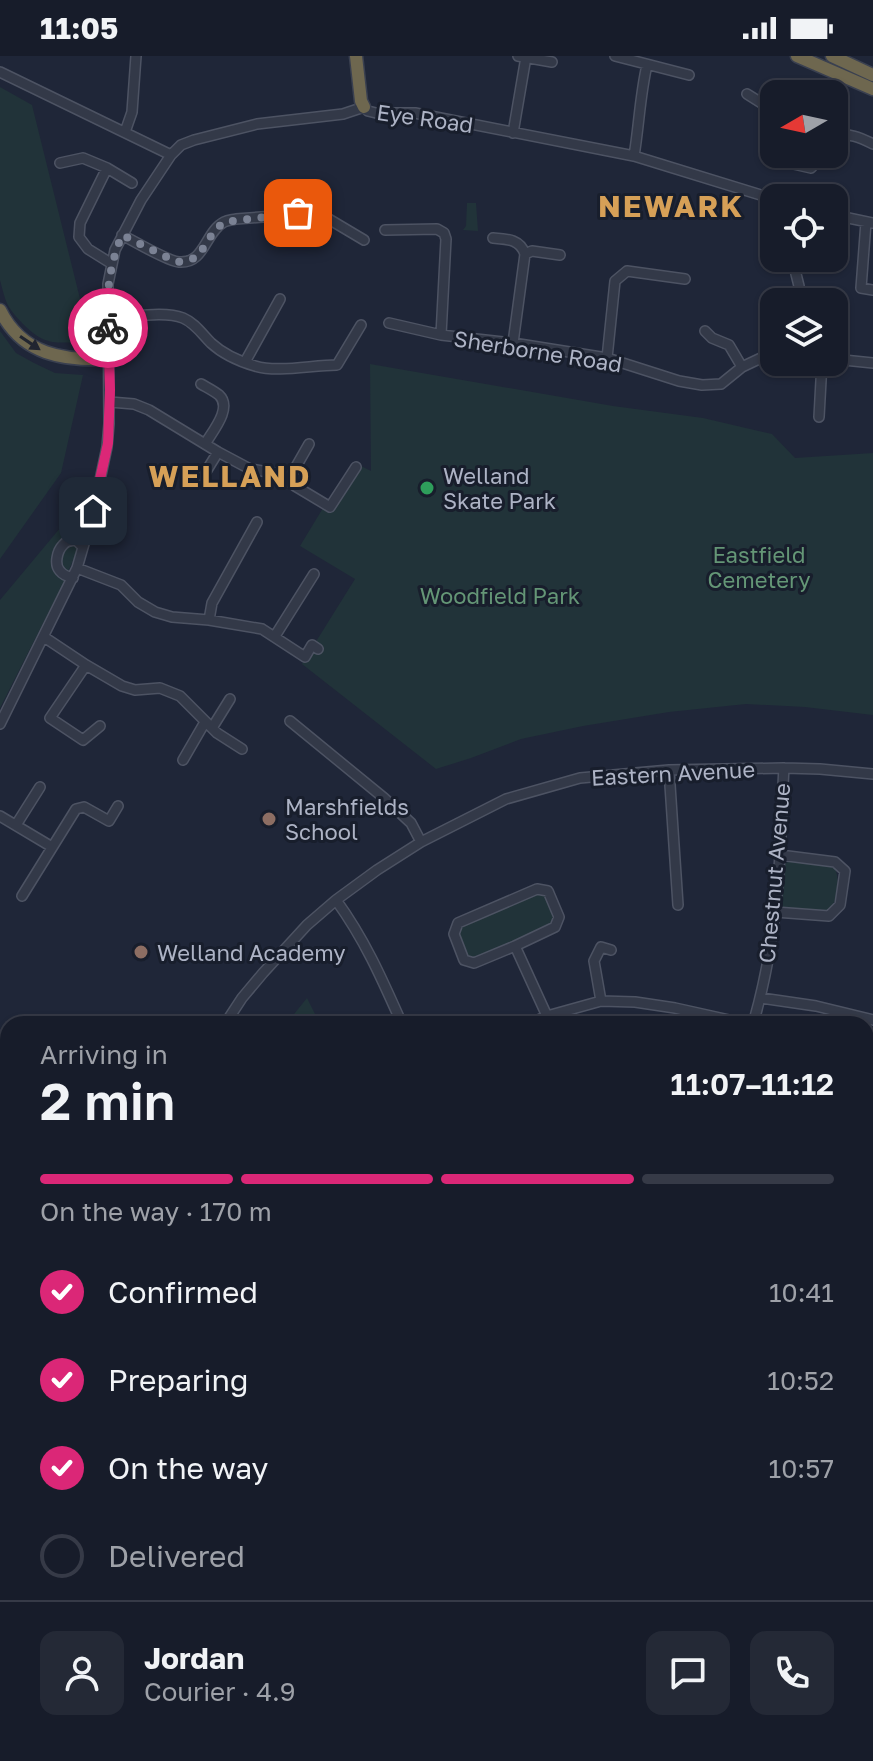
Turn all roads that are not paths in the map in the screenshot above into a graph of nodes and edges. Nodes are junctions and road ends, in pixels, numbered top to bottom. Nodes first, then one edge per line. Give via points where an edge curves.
1 (136, 56) edge
2 (356, 56) edge
3 (615, 56) edge
4 (797, 56) edge
5 (832, 56) edge
6 (522, 57) edge
7 (540, 58) edge
8 (552, 62) dead end
9 (647, 65) junction
10 (0, 72) edge
11 (689, 75) dead end
12 (873, 75) edge
13 (873, 89) edge
14 (747, 94) dead end
15 (760, 102) edge
16 (364, 107) junction
17 (125, 132) junction
18 (513, 133) junction
19 (848, 135) edge
20 (873, 144) edge
21 (171, 155) junction
22 (634, 156) junction
23 (60, 163) dead end
24 (107, 168) junction
25 (811, 168) edge
26 (813, 181) dead end
27 (132, 183) dead end
28 (760, 195) edge
29 (848, 218) edge
30 (871, 222) edge
31 (385, 230) dead end
32 (122, 235) junction
33 (493, 238) dead end
34 (364, 240) dead end
35 (525, 254) junction
36 (560, 255) dead end
37 (112, 264) junction
38 (685, 279) dead end
39 (873, 290) edge
40 (280, 299) dead end
41 (0, 310) edge
42 (108, 318) junction
43 (389, 323) dead end
44 (361, 325) dead end
45 (705, 331) dead end
46 (441, 335) junction
47 (513, 343) junction
48 (607, 358) junction
49 (760, 358) edge
50 (110, 359) junction
51 (848, 360) edge
52 (245, 362) junction
53 (873, 363) edge
54 (742, 367) junction
55 (821, 376) edge
56 (201, 384) dead end
57 (110, 402) junction
58 (819, 417) dead end
59 (205, 444) junction
60 (309, 444) dead end
61 (218, 452) junction
62 (356, 467) dead end
63 (202, 478) dead end
64 (289, 479) junction
65 (257, 522) dead end
66 (82, 546) junction
67 (75, 573) junction
68 (314, 574) dead end
69 (209, 620) junction
70 (275, 636) junction
71 (44, 637) junction
72 (318, 649) dead end
73 (86, 665) junction
74 (230, 699) dead end
75 (290, 721) dead end
76 (0, 724) edge
77 (209, 725) junction
78 (100, 726) dead end
79 (242, 749) dead end
80 (183, 760) dead end
81 (784, 768) junction
82 (669, 770) junction
83 (873, 774) edge
84 (40, 787) dead end
85 (118, 806) dead end
86 (0, 816) edge
87 (16, 825) junction
88 (421, 842) junction
89 (52, 847) junction
90 (780, 855) junction
91 (22, 896) dead end
92 (336, 900) junction
93 (678, 905) dead end
94 (775, 912) junction
95 (515, 946) junction
96 (611, 950) dead end
97 (761, 998) junction
98 (601, 1001) junction
99 (230, 1016) edge
100 (398, 1016) edge
101 (547, 1016) joint
102 (712, 1016) edge
103 (753, 1016) edge
104 (857, 1016) edge

1 - 17 street via 132,112
2 - 16 highway
3 - 9 street
4 - 13 highway
5 - 12 highway
6 - 7 street
6 - 18 street
7 - 8 street
9 - 11 street
9 - 22 street
10 - 17 street
14 - 15 street
16 - 18 street, Eye Road
16 - 21 street, Eye Road via 210,134 181,145
17 - 21 street
18 - 22 street, Eye Road
19 - 20 street
21 - 32 street
22 - 28 street, Eye Road
23 - 24 street via 83,158
24 - 27 street
24 - 37 street via 80,223 79,237
25 - 26 street
29 - 30 street
30 - 39 street via 861,288
31 - 46 street via 444,233
32 - 34 street via 177,262 188,261 224,222 314,213
32 - 37 street
33 - 35 street via 510,239
35 - 36 street
35 - 47 street
37 - 42 street
38 - 48 street via 627,271 615,281
40 - 52 street
41 -> 50 highway via 22,340 46,354
42 - 50 street
42 - 52 street via 182,318 230,358
43 - 46 street, Sherborne Road
44 - 52 street via 337,365 280,368
45 - 54 street via 729,345
46 - 47 street, Sherborne Road
47 - 48 street, Sherborne Road
48 - 54 street, Sherborne Road via 702,385 721,384
49 - 54 street, Sherborne Road
50 - 57 street
51 - 53 street
55 - 58 street
56 - 59 street via 219,395 224,410
57 - 59 street via 149,410
57 - 66 street via 107,447
59 - 61 street
60 - 64 street
61 - 63 street
61 - 64 street via 250,469
62 - 64 street via 330,507
65 - 69 street via 226,574
66 - 67 street
66 - 67 street via 67,541 56,560 61,572
67 - 69 street via 121,585 155,612
67 - 71 street
68 - 70 street
69 - 70 street
70 - 72 street via 305,657 312,645
71 - 73 street
71 - 76 street
73 - 77 street via 131,689 160,688 180,696
73 - 78 street via 50,718 83,740
74 - 77 street
75 - 88 street via 384,798 411,823
77 - 79 street
77 - 80 street
81 - 82 street, Eastern Avenue
81 - 83 street, Eastern Avenue
81 - 90 street, Chestnut Avenue
82 - 88 street, Eastern Avenue via 580,778 506,799
82 - 93 street
84 - 87 street
85 - 89 street via 109,821 84,807 76,809
86 - 87 street
87 - 89 street
88 - 92 street, Eastern Avenue
89 - 91 street
90 - 94 street, Chestnut Avenue
90 - 94 street via 835,862 845,871 840,905 829,916
92 - 99 street, Eastern Avenue via 283,951
92 - 100 street via 374,961
94 - 97 street, Chestnut Avenue
95 - 95 street via 474,963 464,960 454,934 458,923 537,889 548,891 559,917 555,927
95 - 101 street
96 - 98 street via 601,947 594,961
97 - 103 street, Chestnut Avenue
97 - 104 street
98 - 101 street
98 - 102 street

